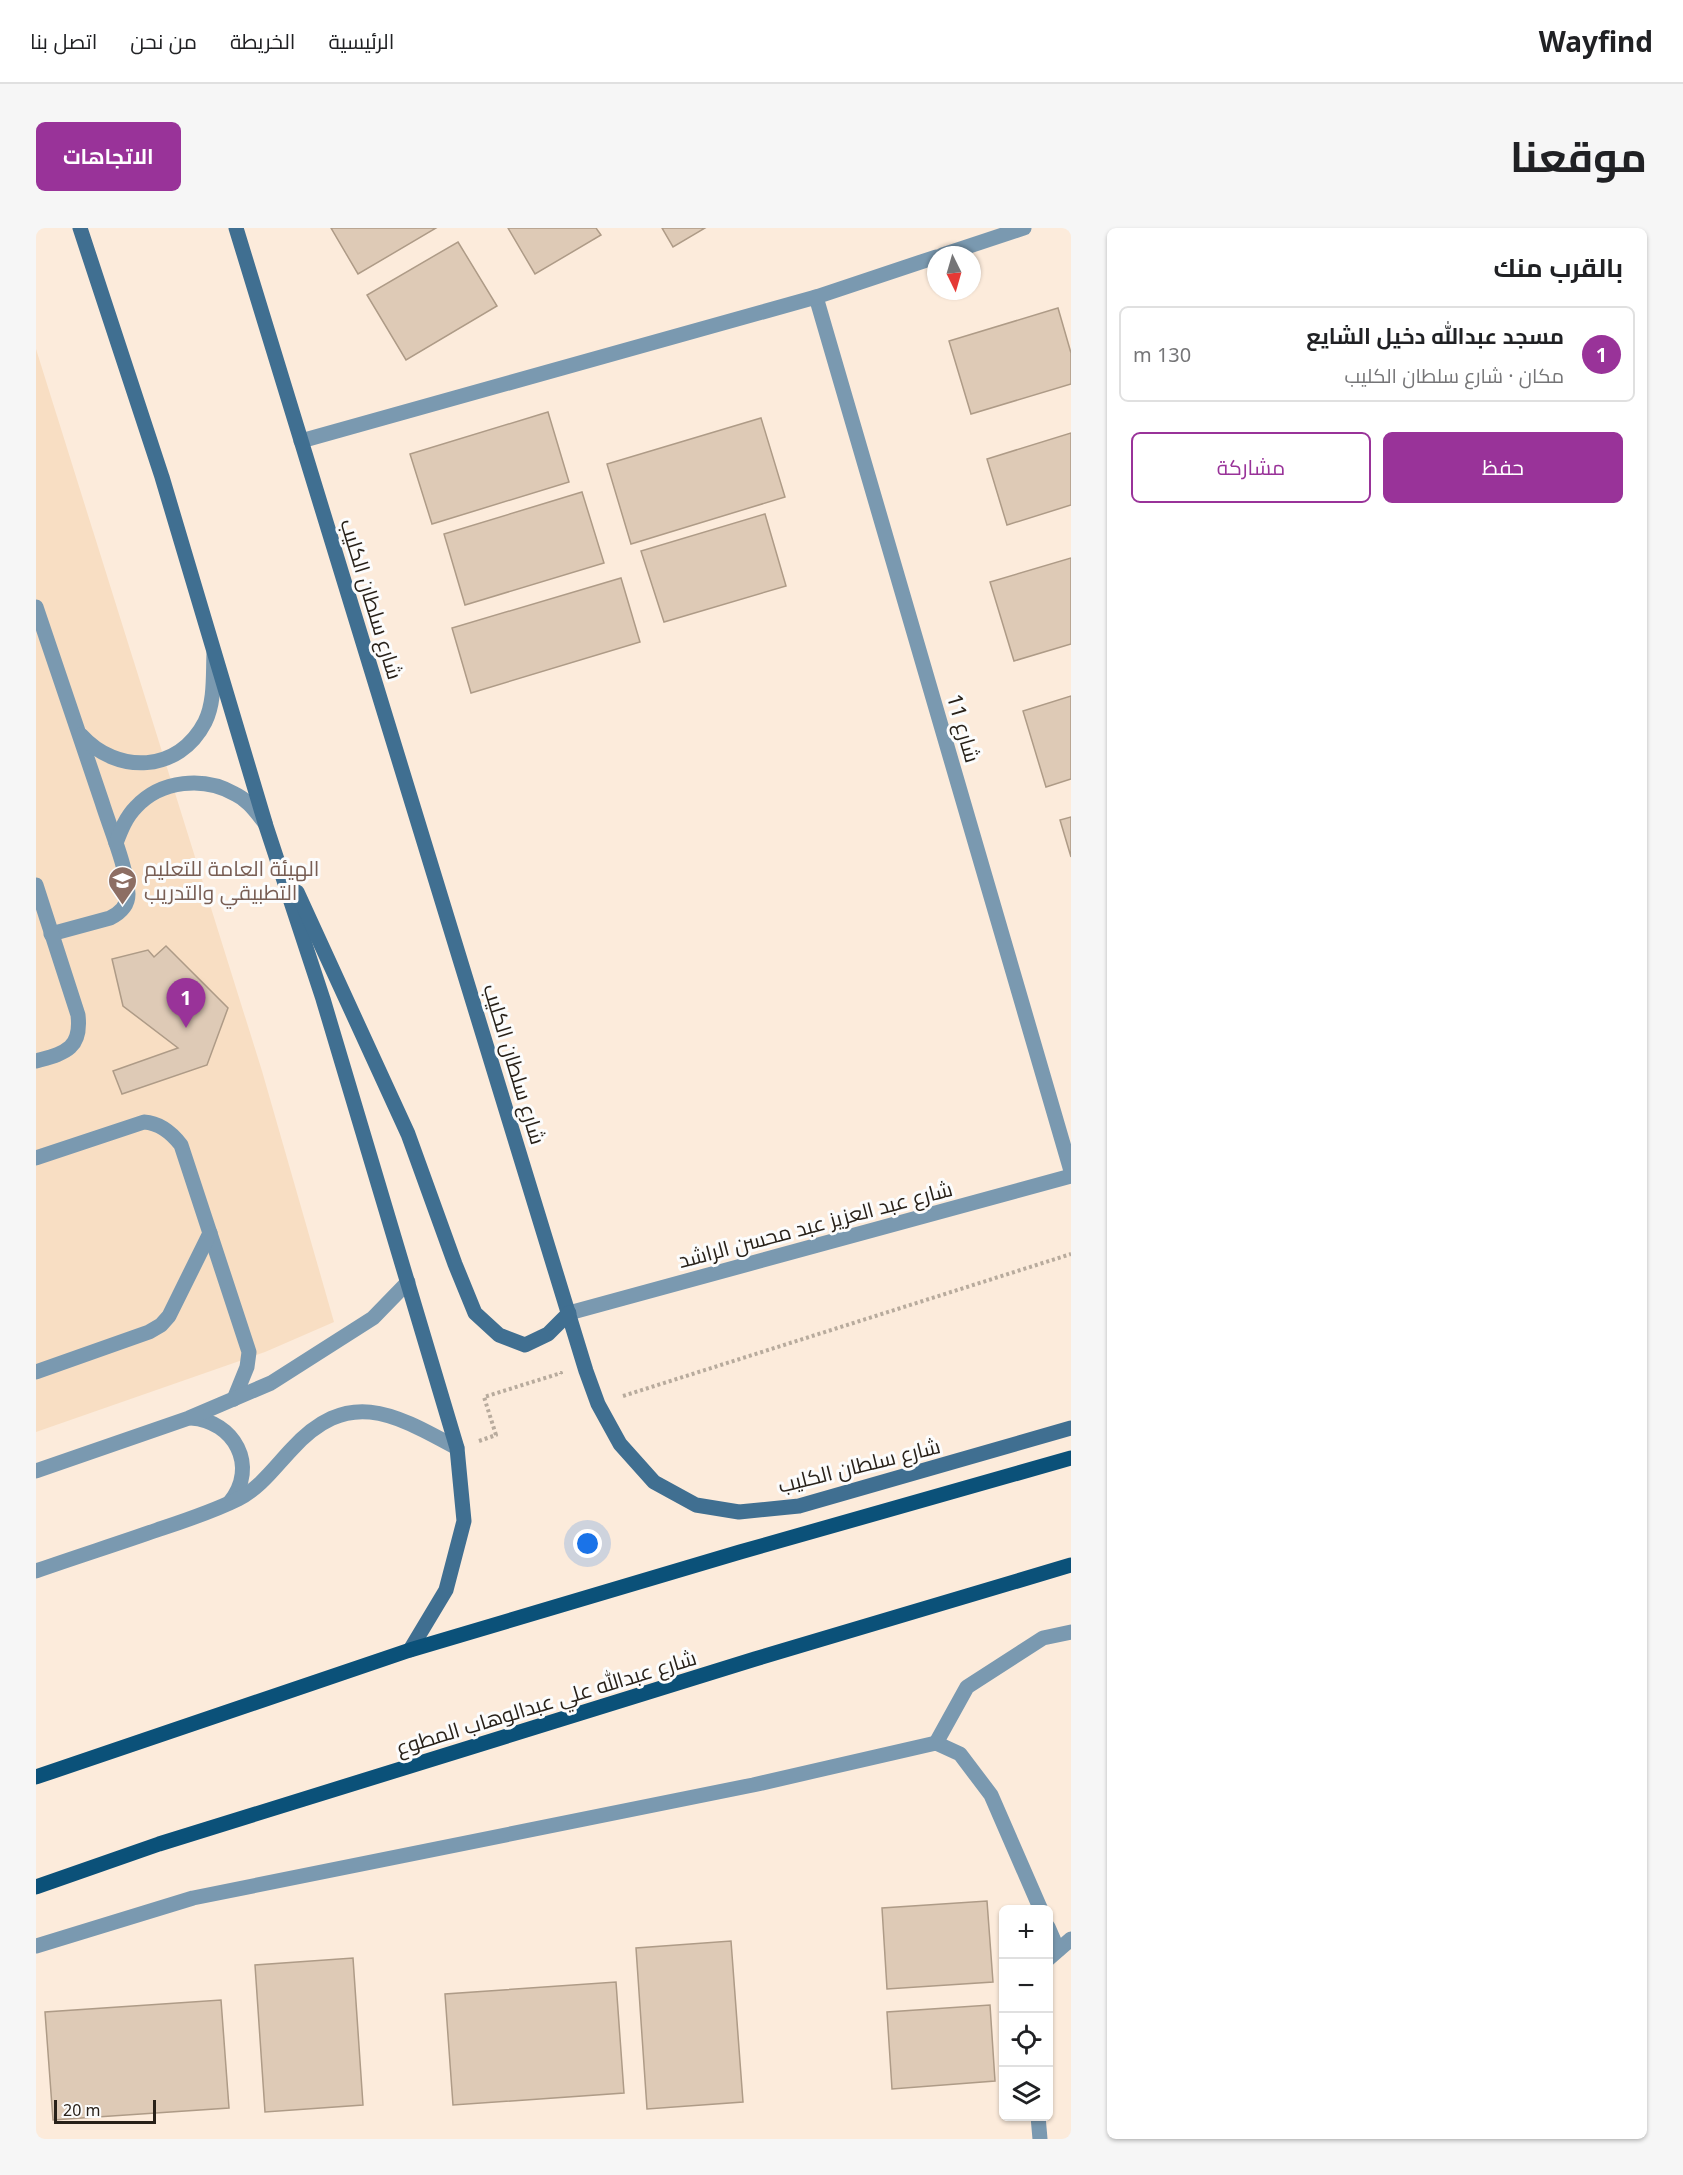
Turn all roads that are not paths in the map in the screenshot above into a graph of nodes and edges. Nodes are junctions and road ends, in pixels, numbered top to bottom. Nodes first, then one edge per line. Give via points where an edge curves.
1 (80, 228) edge
2 (236, 228) edge
3 (1024, 228) edge
4 (969, 246) edge
5 (927, 260) edge
6 (816, 297) junction
7 (301, 441) junction
8 (36, 607) edge
9 (214, 650) junction
10 (79, 733) junction
11 (266, 826) junction
12 (116, 843) junction
13 (36, 885) edge
14 (51, 934) junction
15 (36, 1061) edge
16 (36, 1158) edge
17 (1071, 1174) edge
18 (210, 1233) junction
19 (408, 1282) junction
20 (569, 1313) junction
21 (36, 1372) edge
22 (234, 1399) junction
23 (189, 1418) junction
24 (1071, 1428) edge
25 (457, 1448) junction
26 (1071, 1458) edge
27 (36, 1471) edge
28 (228, 1504) junction
29 (1071, 1565) edge
30 (36, 1571) edge
31 (1071, 1632) edge
32 (410, 1650) junction
33 (936, 1743) junction
34 (36, 1777) edge
35 (36, 1887) edge
36 (1039, 1905) edge
37 (1071, 1939) edge
38 (36, 1946) edge
39 (1053, 1954) edge
40 (1038, 2121) edge
41 (1040, 2139) edge

1 - 9 street
2 - 7 street, شارع سلطان الكليب
3 - 4 street
5 - 6 street
6 - 7 street
6 - 17 street, شارع 11
7 - 20 street, شارع سلطان الكليب
8 - 10 street
9 - 10 street via 206,721 181,750 146,764 126,763 92,747
9 - 11 street
10 - 12 street
11 - 12 street via 237,794 217,785 195,782 154,793 137,806
11 - 19 street
11 - 20 street via 408,1134 475,1313 499,1335 525,1345 548,1334
12 - 14 street via 127,884 124,908 110,918
13 - 14 street
14 - 15 street via 79,1027 72,1047
16 - 18 street via 144,1122 152,1123 172,1133 181,1145
17 - 20 street, شارع عبد العزيز عبد محسن الراشد
18 - 21 street via 161,1325
18 - 22 street via 249,1352 248,1367
19 - 22 street via 373,1318 271,1383
19 - 25 street
20 - 24 street, شارع سلطان الكليب via 598,1404 620,1444 654,1482 696,1505 739,1512 799,1506
22 - 23 street
23 - 27 street
23 - 28 street via 211,1421 236,1443 243,1464 242,1475
25 - 28 street via 402,1419 378,1412 340,1415 314,1428 256,1487
25 - 32 street via 464,1521 446,1590
26 - 32 main road
28 - 30 street
29 - 35 main road, شارع عبدالله علي عبدالوهاب المطوع via 744,1662 170,1841
31 - 33 street via 1043,1638 967,1687
32 - 34 main road
33 - 36 street via 960,1755 991,1795
33 - 38 street via 753,1785 193,1898
37 - 39 street
40 - 41 street

